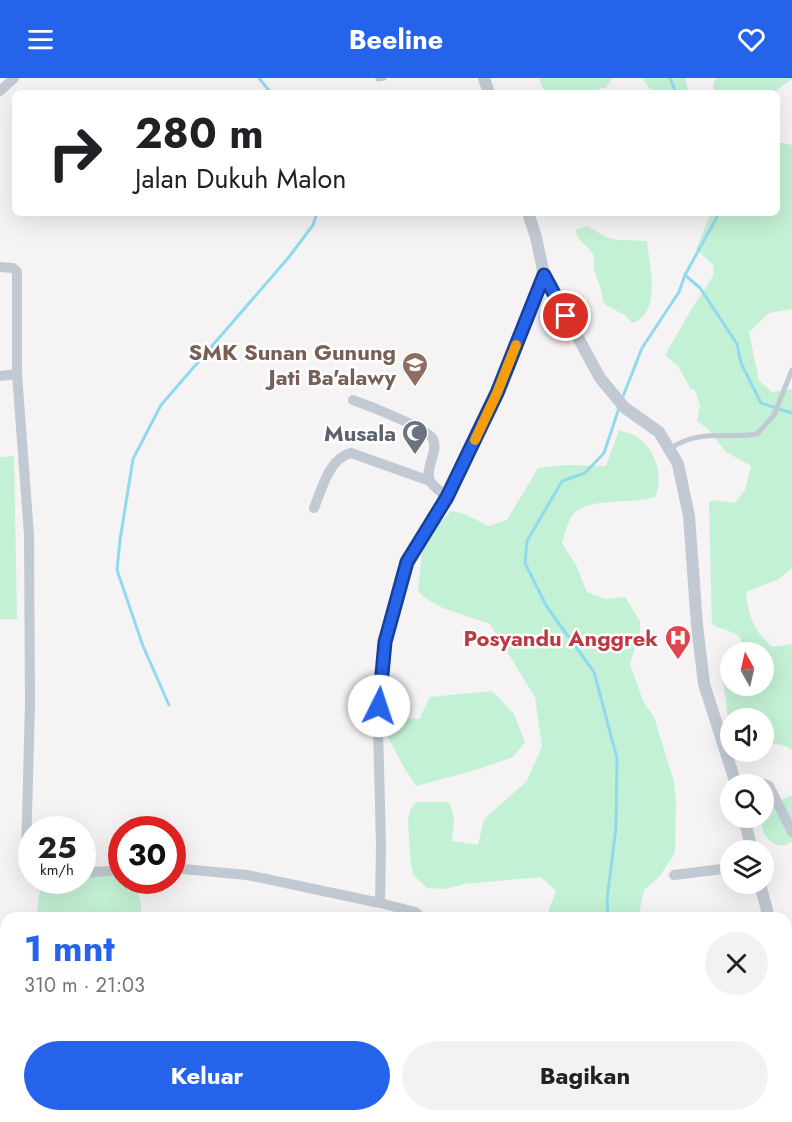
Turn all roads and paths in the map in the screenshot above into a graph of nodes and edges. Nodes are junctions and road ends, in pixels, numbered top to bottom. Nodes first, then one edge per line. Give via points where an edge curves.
1 (14, 78) edge
2 (0, 91) edge
3 (529, 216) edge
4 (0, 267) edge
5 (544, 275) junction
6 (792, 370) edge
7 (17, 374) junction
8 (0, 376) edge
9 (353, 400) dead end
10 (669, 449) junction
11 (430, 482) junction
12 (447, 497) junction
13 (314, 508) dead end
14 (733, 774) edge
15 (774, 796) edge
16 (27, 816) edge
17 (792, 832) edge
18 (186, 869) edge
19 (720, 869) edge
20 (674, 875) dead end
21 (763, 894) edge
22 (380, 903) junction
23 (415, 912) edge
24 (767, 912) edge

1 - 2 street
3 - 5 street
4 - 7 street via 17,272
5 - 10 street via 600,378 622,404 658,432
5 - 12 street via 497,393
6 - 10 lane via 774,415 756,434 698,436
7 - 8 street
7 - 16 street via 29,536
9 - 11 street via 431,436 435,445
10 - 14 street via 678,464 689,516 704,684
11 - 12 street
11 - 13 street via 345,454 335,461
12 - 22 street via 407,562 385,642 378,727
15 - 17 street
18 - 22 street via 247,875
19 - 20 street
21 - 24 street
22 - 23 street

